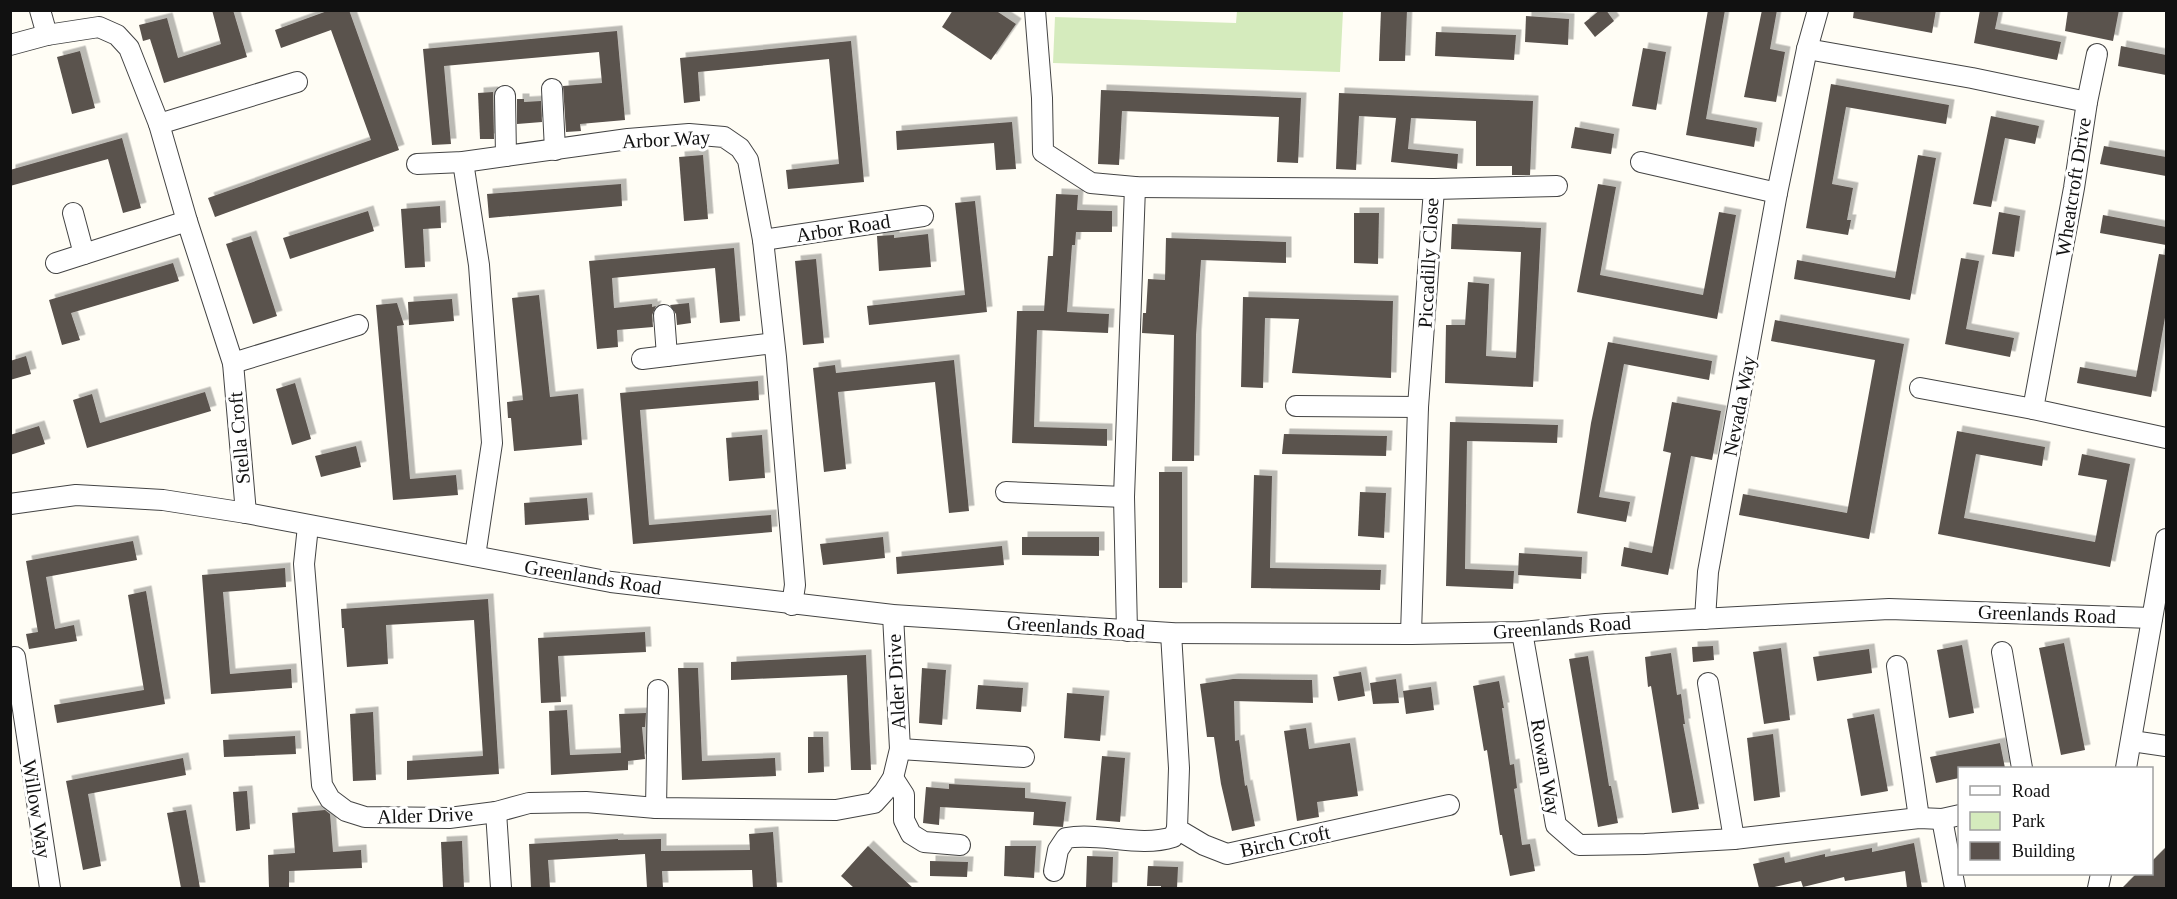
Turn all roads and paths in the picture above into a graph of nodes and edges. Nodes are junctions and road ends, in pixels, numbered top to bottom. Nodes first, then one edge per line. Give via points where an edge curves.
1 (40, 10) edge
2 (1035, 10) edge
3 (1818, 10) edge
4 (47, 34) junction
5 (10, 45) edge
6 (1807, 49) junction
7 (2097, 54) dead end
8 (297, 82) dead end
9 (552, 89) dead end
10 (505, 96) dead end
11 (2087, 102) junction
12 (159, 124) junction
13 (555, 150) junction
14 (506, 156) junction
15 (463, 162) junction
16 (1641, 162) dead end
17 (417, 164) dead end
18 (1557, 186) dead end
19 (1135, 187) junction
20 (1434, 189) junction
21 (1777, 193) junction
22 (73, 213) dead end
23 (923, 216) dead end
24 (187, 221) junction
25 (763, 240) junction
26 (84, 254) junction
27 (56, 263) dead end
28 (664, 315) dead end
29 (358, 325) dead end
30 (774, 343) junction
31 (667, 356) junction
32 (642, 359) dead end
33 (233, 363) junction
34 (1920, 388) dead end
35 (1296, 406) dead end
36 (1418, 407) junction
37 (2033, 409) junction
38 (2166, 438) edge
39 (1006, 492) dead end
40 (1124, 497) junction
41 (10, 504) edge
42 (246, 513) junction
43 (308, 526) junction
44 (2166, 539) edge
45 (475, 556) junction
46 (792, 605) junction
47 (893, 615) junction
48 (2152, 618) junction
49 (1704, 619) junction
50 (1127, 631) junction
51 (1522, 632) junction
52 (1171, 633) junction
53 (1411, 634) junction
54 (2002, 652) dead end
55 (15, 657) dead end
56 (1897, 666) dead end
57 (1708, 683) dead end
58 (658, 690) dead end
59 (2132, 741) junction
60 (2166, 746) edge
61 (900, 749) junction
62 (1024, 757) dead end
63 (2022, 767) edge
64 (2126, 767) edge
65 (893, 778) junction
66 (1449, 805) dead end
67 (656, 808) junction
68 (496, 812) junction
69 (1951, 817) edge
70 (1919, 818) junction
71 (1177, 829) junction
72 (1734, 838) junction
73 (960, 845) dead end
74 (1054, 872) dead end
75 (50, 888) edge
76 (501, 888) edge
77 (1955, 888) edge

1 - 4 street
2 - 19 street, Piccadilly Close via 1043,152 1091,183
3 - 6 street, Nevada Way
4 - 5 street, Stella Croft
4 - 12 street, Stella Croft via 99,27 117,35 129,48
6 - 11 street, Wheatcroft Drive
6 - 21 street, Nevada Way
7 - 11 street
8 - 12 street
9 - 13 street
10 - 14 street
11 - 37 street, Wheatcroft Drive
12 - 24 street, Stella Croft
13 - 14 street, Arbor Way
13 - 25 street, Arbor Way via 689,134 724,137 740,148 748,160
14 - 15 street, Arbor Way
15 - 17 street, Arbor Way
15 - 45 street via 479,266 492,443
16 - 21 street
18 - 20 street
19 - 20 street, Piccadilly Close
19 - 40 street
20 - 36 street, Piccadilly Close
21 - 49 street, Nevada Way via 1708,572
22 - 26 street
23 - 25 street, Arbor Road
24 - 26 street
24 - 33 street, Stella Croft
25 - 30 street, Arbor Way
26 - 27 street
28 - 31 street
29 - 33 street, Stella Croft
30 - 31 street
30 - 46 street, Arbor Way via 795,585
31 - 32 street
33 - 42 street, Stella Croft
34 - 37 street
35 - 36 street
36 - 53 street, Piccadilly Close
37 - 38 street
39 - 40 street
40 - 50 street
41 - 42 street, Greenlands Road via 76,495 163,500
42 - 43 street, Greenlands Road
43 - 45 street, Greenlands Road
43 - 68 street, Alder Drive via 304,564 322,785 330,799 346,811 365,817 449,818
44 - 48 street
45 - 46 street, Greenlands Road via 611,582
46 - 47 street, Greenlands Road
47 - 50 street, Greenlands Road
47 - 61 street, Alder Drive
48 - 49 street, Greenlands Road via 1889,609
48 - 59 street
49 - 51 street, Greenlands Road
50 - 52 street, Greenlands Road
51 - 53 street, Greenlands Road
51 - 72 street, Rowan Way via 1556,825 1579,845
52 - 53 street, Greenlands Road
52 - 71 street via 1179,768
54 - 63 street
55 - 75 street, Willow Way
56 - 70 street
57 - 72 street
58 - 67 street
59 - 60 street
59 - 64 street
61 - 62 street, Alder Drive
61 - 65 street, Alder Drive
65 - 67 street, Alder Drive via 874,803 836,810
65 - 73 street via 904,795 904,820 911,834 924,842
66 - 71 street, Birch Croft via 1227,854
67 - 68 street, Alder Drive via 586,802 529,803
68 - 76 street
69 - 70 street, Rowan Way
69 - 77 street, Rowan Way
70 - 72 street, Rowan Way
71 - 74 street via 1173,837 1163,840 1066,838 1058,850

